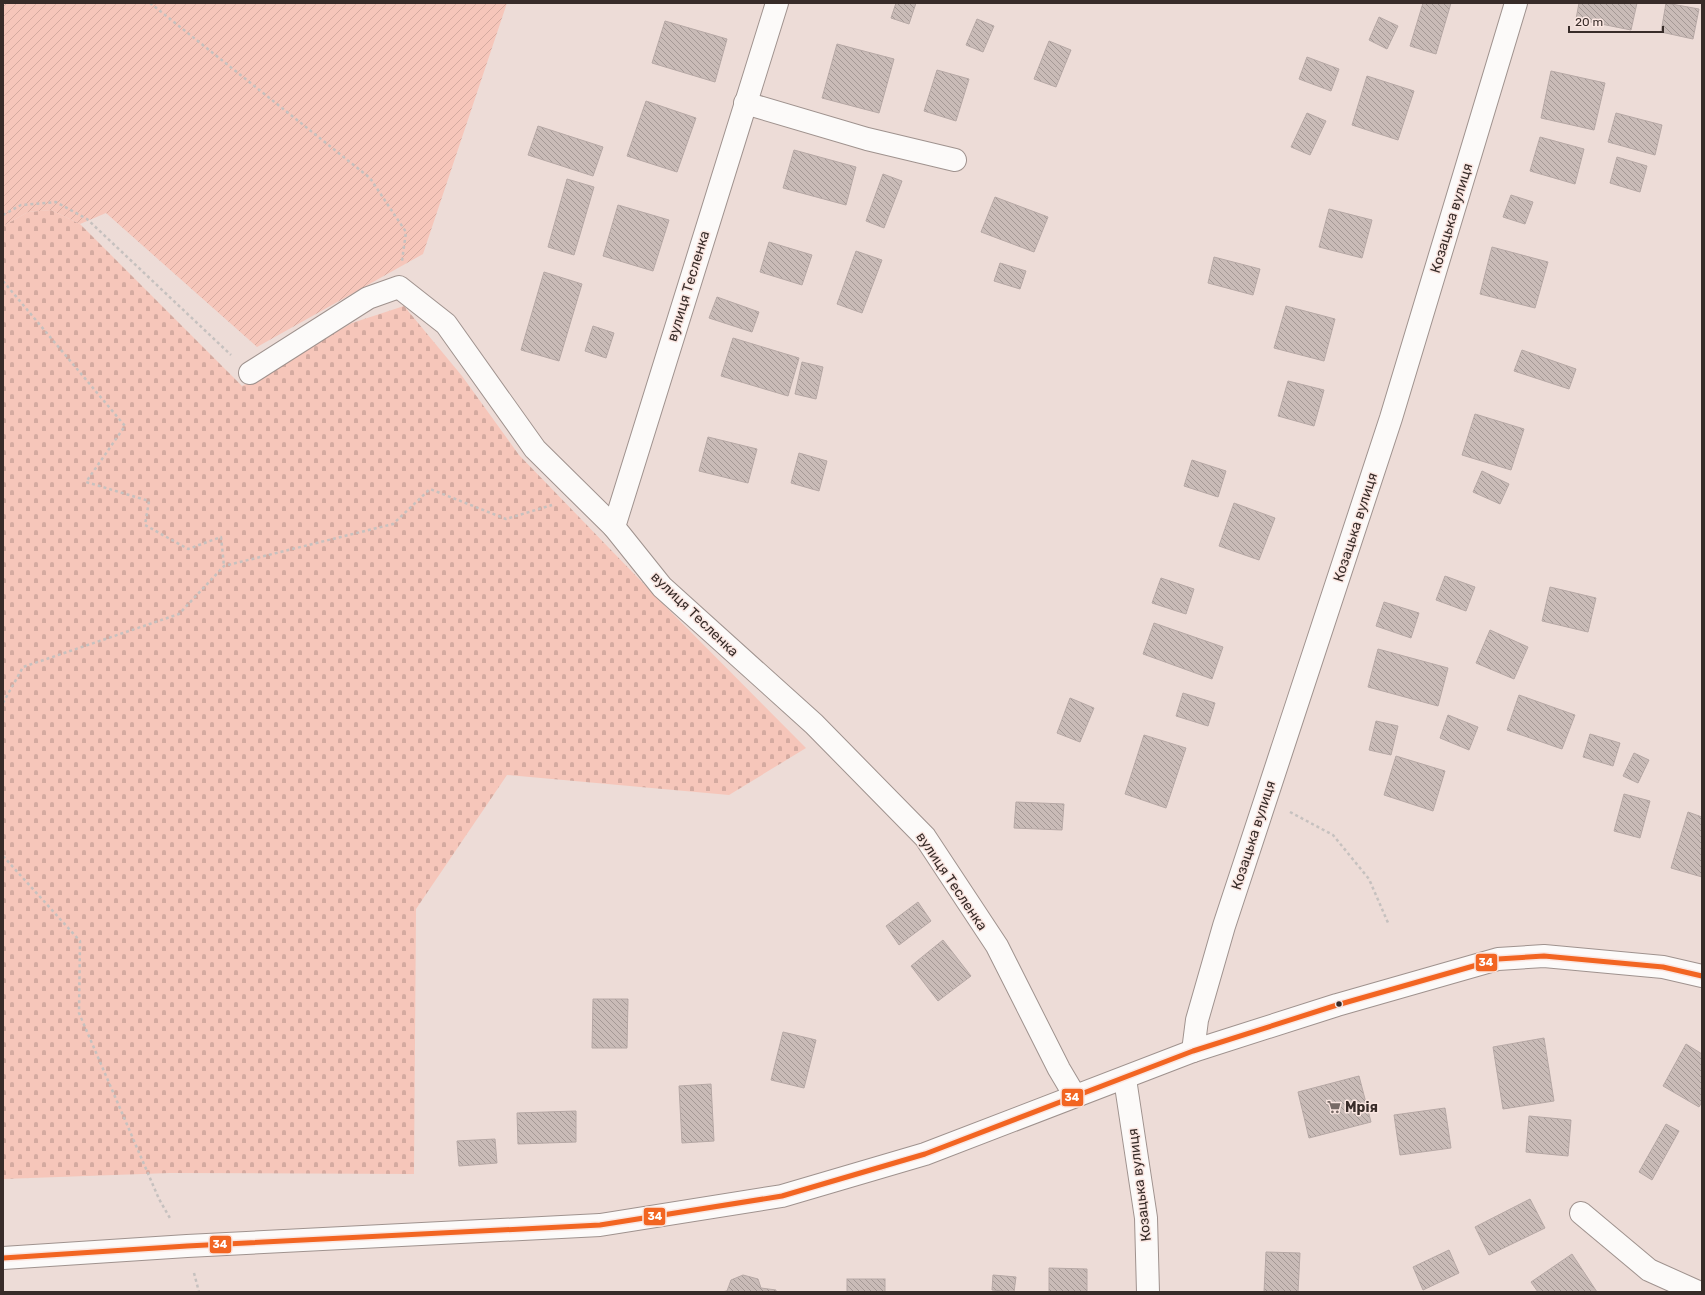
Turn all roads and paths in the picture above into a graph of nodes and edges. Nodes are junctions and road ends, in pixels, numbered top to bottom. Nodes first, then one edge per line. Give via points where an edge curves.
1 (150, 3) edge
2 (777, 3) edge
3 (1516, 3) edge
4 (745, 103) junction
5 (955, 160) dead end
6 (3, 215) edge
7 (3, 281) edge
8 (399, 287) junction
9 (250, 373) joint
10 (581, 496) junction
11 (614, 527) junction
12 (224, 566) junction
13 (3, 703) edge
14 (1263, 806) junction
15 (3, 856) edge
16 (1389, 925) dead end
17 (1702, 976) edge
18 (1193, 1051) junction
19 (1125, 1078) junction
20 (1075, 1096) junction
21 (1582, 1213) dead end
22 (187, 1246) junction
23 (3, 1258) edge
24 (1148, 1292) edge
25 (1698, 1292) edge

1 - 8 path via 370,178 406,232
2 - 4 street, вулиця Тесленка
3 - 14 street, Козацька вулиця via 1391,418
4 - 5 street via 867,139
4 - 11 street, вулиця Тесленка
6 - 9 path via 21,205 56,202 87,219
7 - 12 path via 125,426 86,482 149,501 145,525 188,549 221,537
8 - 9 street via 368,298
8 - 10 street via 446,324 535,449
10 - 11 street
10 - 12 path via 506,519 430,489 393,524
11 - 20 street, вулиця Тесленка via 662,587 814,724 925,837 997,946
12 - 13 path via 179,614 23,667
14 - 16 path via 1287,811 1333,835 1369,879
14 - 18 street, Козацька вулиця via 1197,1020
15 - 22 path via 80,941 79,1013 159,1200
17 - 18 street via 1663,968 1544,956 1498,959 1337,1005
18 - 19 street
19 - 20 street
19 - 24 street, Козацька вулиця via 1146,1218
20 - 22 street via 925,1154 782,1196 600,1225
21 - 25 street via 1649,1270
22 - 23 street

